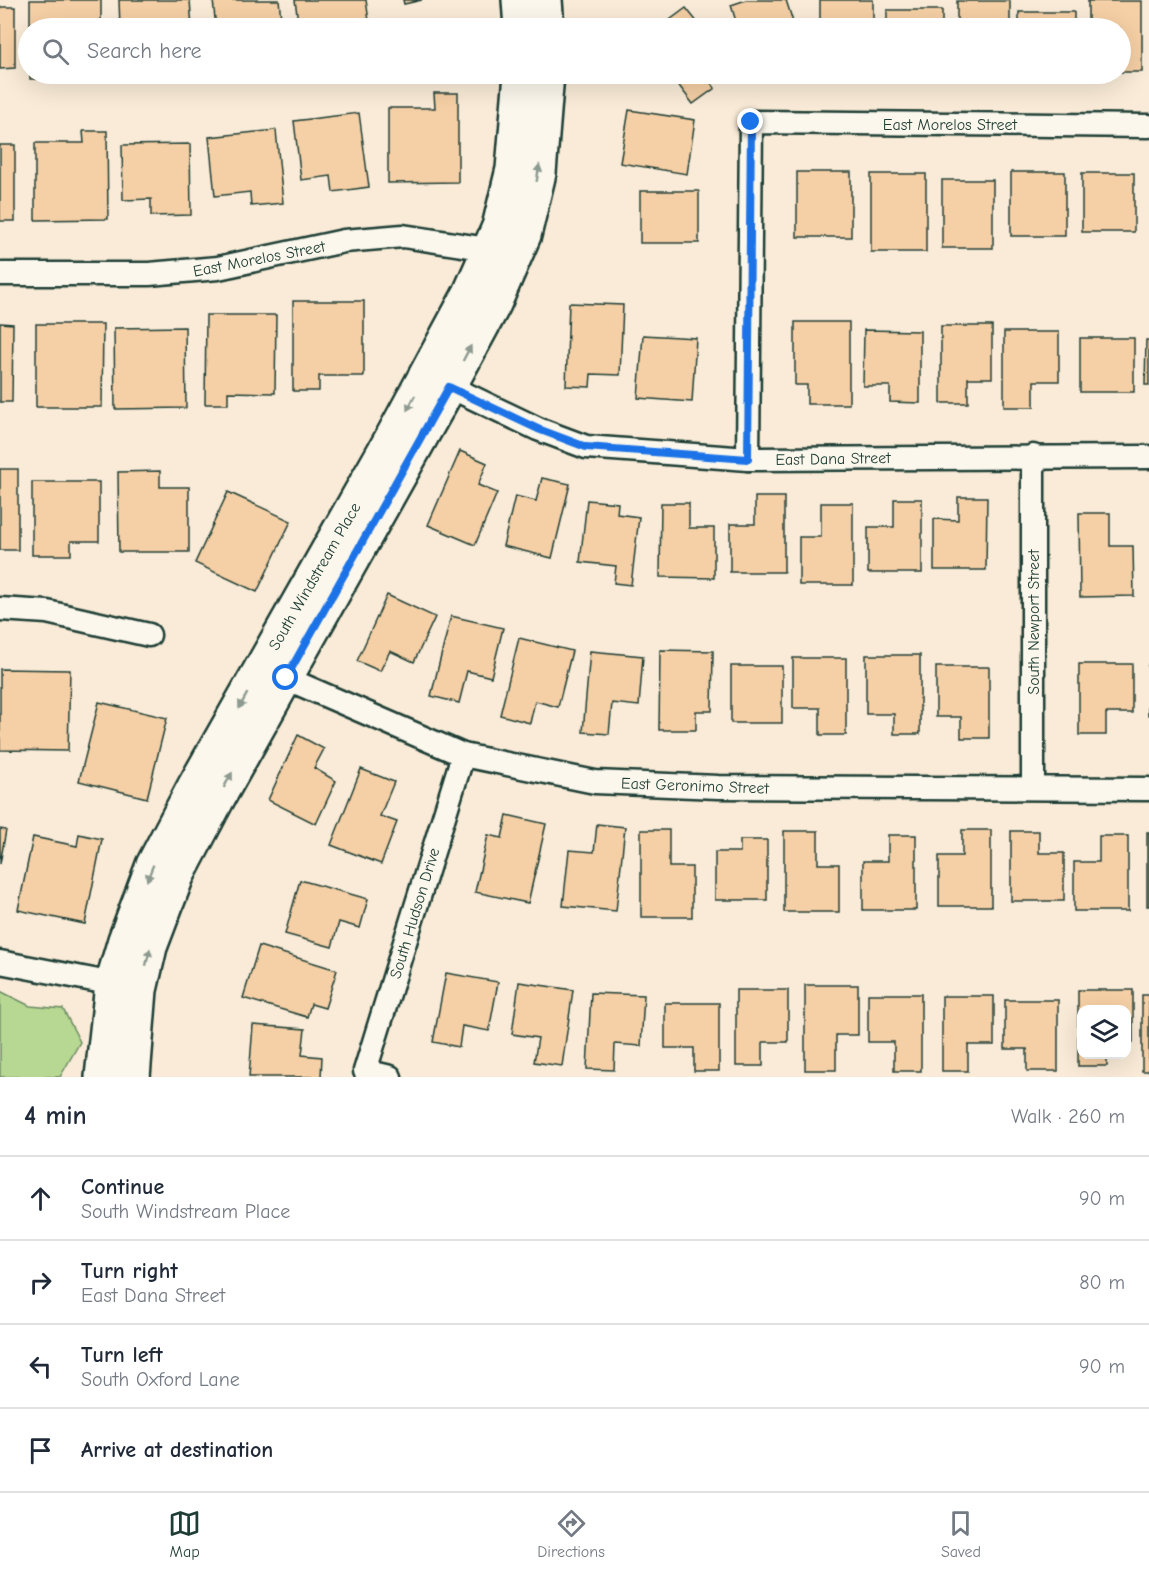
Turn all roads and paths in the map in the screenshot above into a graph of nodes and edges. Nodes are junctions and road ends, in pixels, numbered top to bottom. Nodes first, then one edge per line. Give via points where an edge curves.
1 (519, 0) edge
2 (545, 0) edge
3 (520, 18) edge
4 (546, 18) edge
5 (520, 84) edge
6 (546, 84) edge
7 (1149, 126) edge
8 (502, 251) junction
9 (0, 274) edge
10 (437, 381) junction
11 (1033, 456) junction
12 (1149, 457) edge
13 (748, 459) junction
14 (0, 609) edge
15 (149, 635) dead end
16 (274, 672) junction
17 (464, 755) junction
18 (1033, 788) junction
19 (1149, 789) edge
20 (0, 962) edge
21 (126, 987) junction
22 (102, 1077) edge
23 (133, 1077) edge
24 (390, 1077) edge

1 - 3 street
2 - 4 street
5 - 8 street, South Windstream Place via 513,169 499,227
8 -> 6 street, South Windstream Place via 524,235 538,173
7 - 13 street, East Morelos Street via 751,122
8 - 9 street, East Morelos Street via 403,236 344,242 218,268 149,274
8 - 10 street, South Windstream Place via 470,293
10 - 13 street, East Dana Street via 586,447
10 - 16 street, South Windstream Place
11 - 12 street, East Dana Street
11 - 13 street, East Dana Street
11 - 18 street, South Newport Street
14 - 15 street via 47,612
16 - 17 street, East Geronimo Street
16 - 21 street, South Windstream Place via 153,865 125,940
17 - 18 street, East Geronimo Street via 596,782 718,788
17 - 24 street, South Hudson Drive via 365,1071
18 - 19 street, East Geronimo Street
20 - 21 street
21 - 22 street, South Windstream Place
21 - 23 street, South Windstream Place via 134,1039

